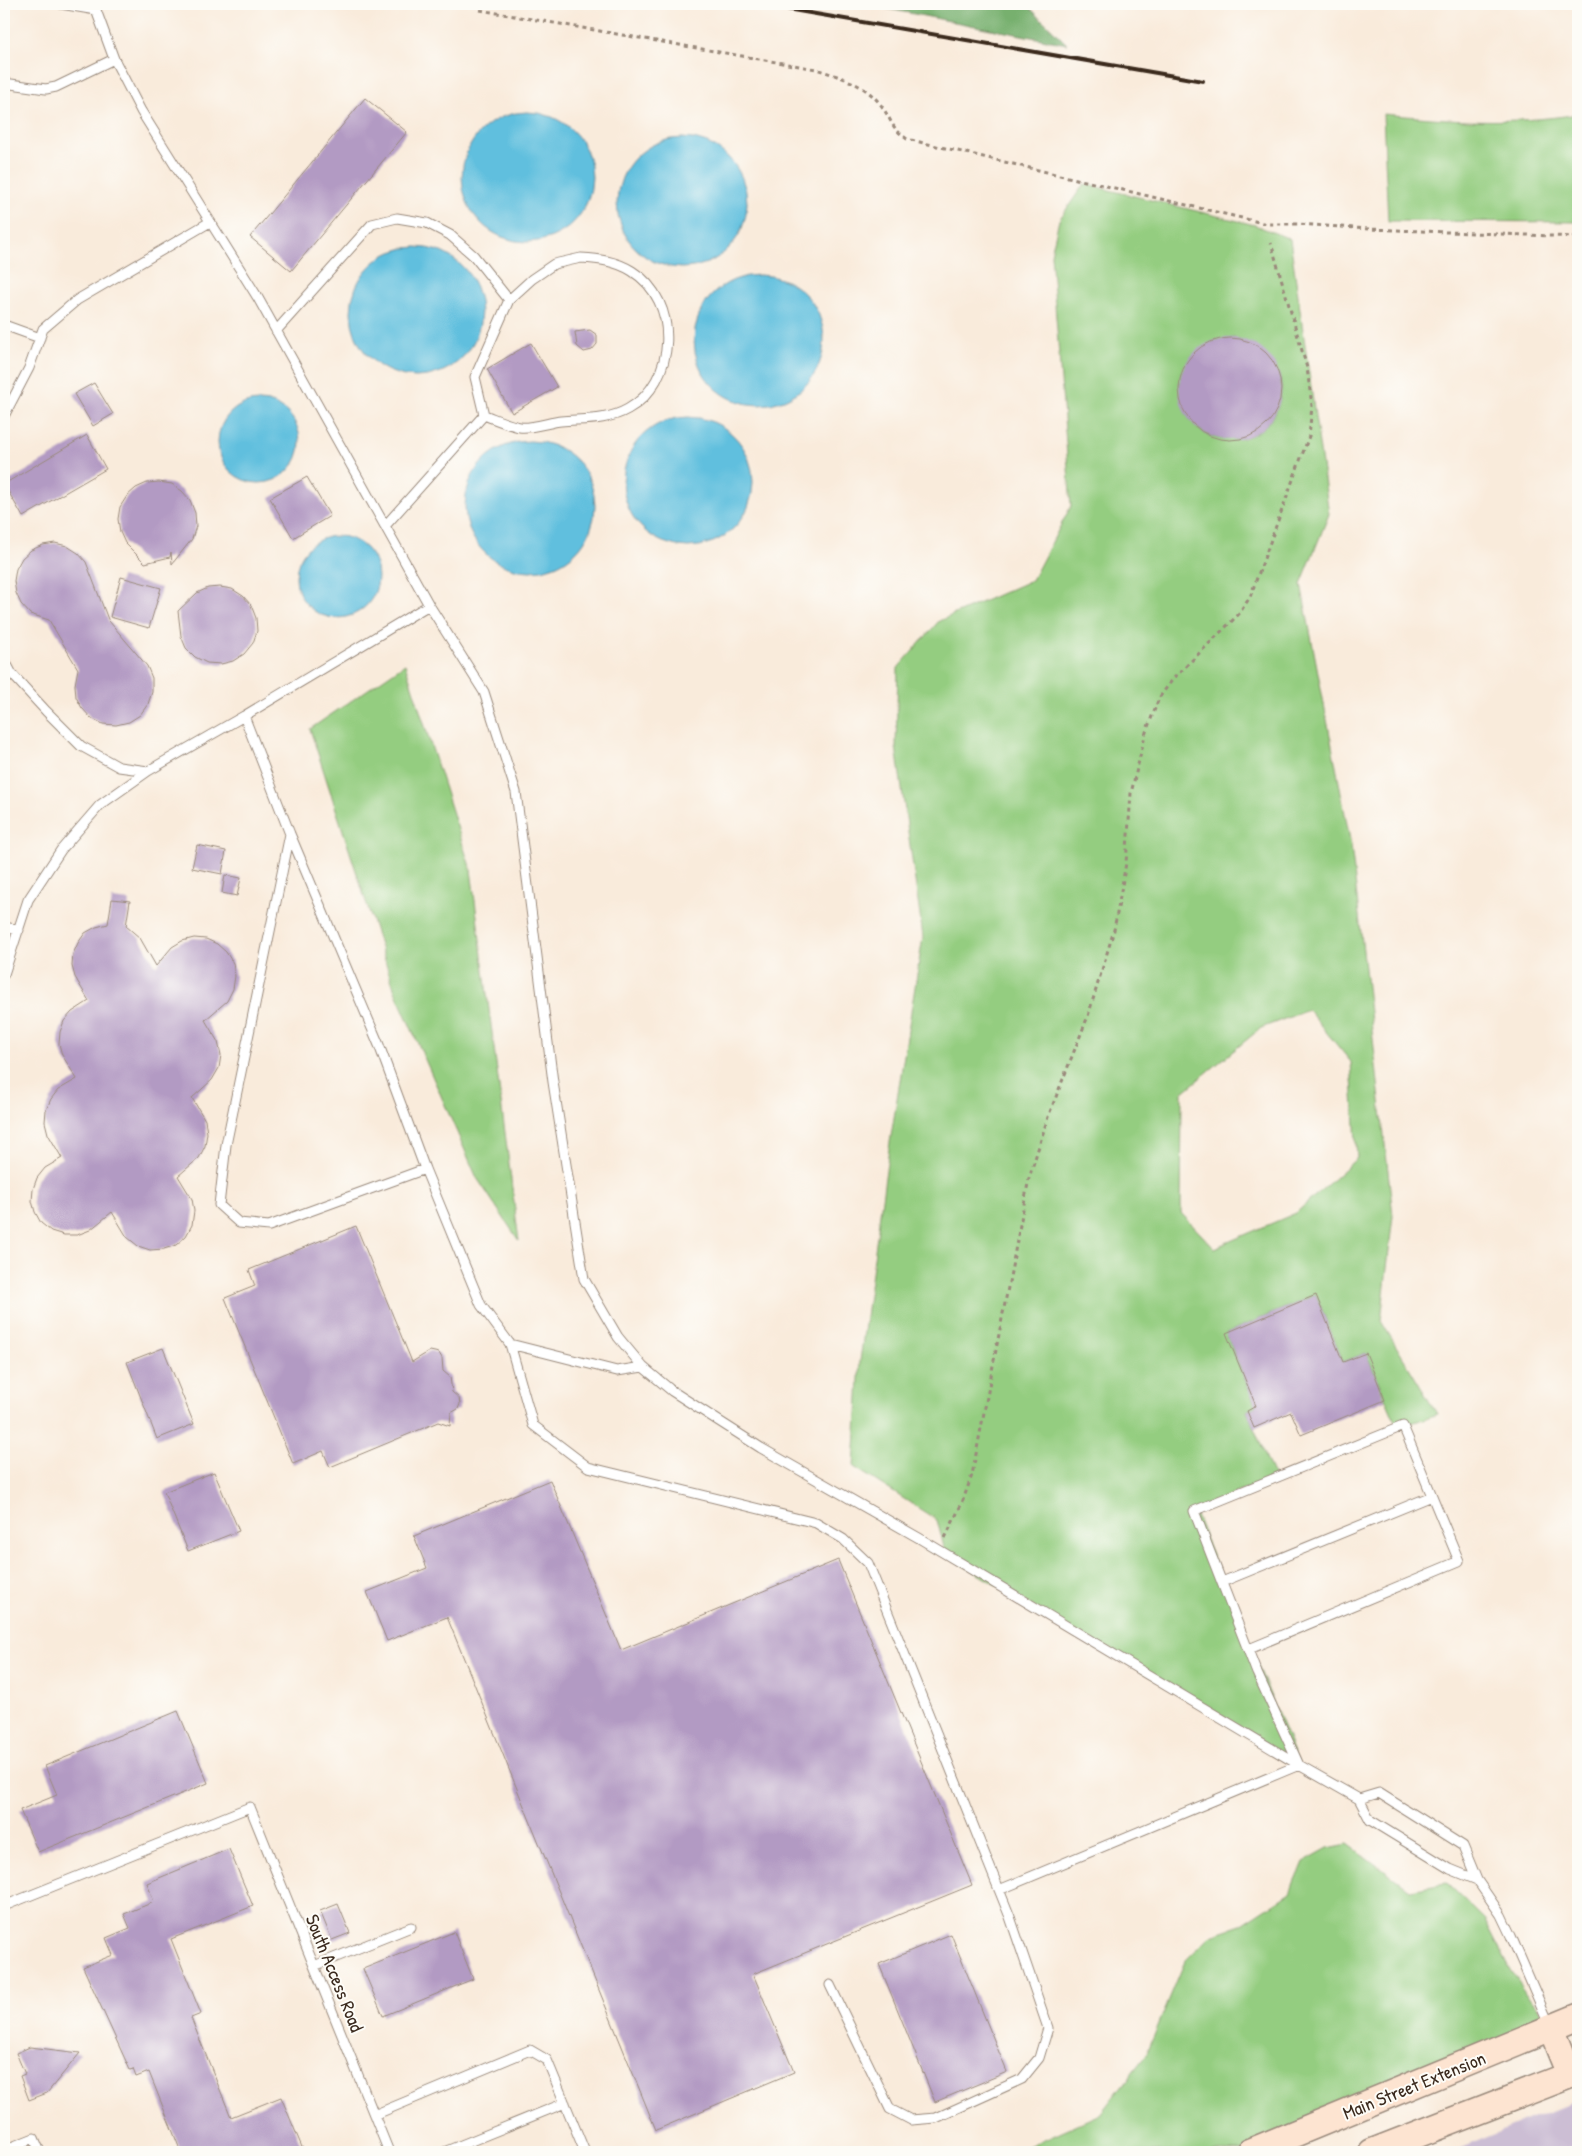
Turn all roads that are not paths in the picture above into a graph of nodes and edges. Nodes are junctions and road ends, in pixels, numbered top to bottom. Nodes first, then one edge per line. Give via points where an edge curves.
1 (61, 4) edge
2 (114, 59) junction
3 (4, 83) edge
4 (210, 222) junction
5 (509, 300) junction
6 (4, 325) edge
7 (276, 331) junction
8 (40, 338) junction
9 (484, 415) junction
10 (4, 416) edge
11 (385, 526) junction
12 (429, 605) junction
13 (4, 659) edge
14 (244, 716) junction
15 (148, 771) junction
16 (290, 834) junction
17 (4, 927) edge
18 (18, 930) junction
19 (4, 974) edge
20 (425, 1169) junction
21 (510, 1344) junction
22 (643, 1367) junction
23 (1432, 1496) junction
24 (1222, 1582) junction
25 (1249, 1649) junction
26 (1298, 1765) junction
27 (1359, 1799) junction
28 (1477, 1880) junction
29 (1000, 1890) junction
30 (4, 1906) edge
31 (411, 1927) dead end
32 (314, 1966) junction
33 (830, 1985) dead end
34 (1578, 2017) edge
35 (1551, 2028) junction
36 (1574, 2073) edge
37 (565, 2103) junction
38 (374, 2115) junction
39 (1403, 2146) edge
40 (4, 2150) edge
41 (40, 2152) edge
42 (390, 2152) edge
43 (444, 2152) edge
44 (585, 2152) edge
45 (1250, 2152) edge
46 (1372, 2152) edge

1 - 2 lane via 96,10
2 - 3 lane via 46,90
2 - 4 lane via 141,111
4 - 7 lane
4 - 8 lane via 77,300 43,329
5 - 7 lane via 474,256 450,234 427,223 397,218 372,224
5 - 9 lane via 476,377
5 - 9 lane via 554,264 581,258 608,260 633,272 653,291 664,316 668,343 662,370 649,392 628,409 604,418 549,422 521,428
6 - 8 lane
7 - 11 lane
8 - 10 lane
9 - 11 lane
11 - 12 lane
12 - 14 lane
12 - 22 lane via 484,692 516,792 553,1082 584,1279 618,1337
13 - 15 lane via 12,674 82,746 119,767
14 - 15 lane
14 - 16 lane
15 - 18 lane via 100,805 61,850 28,900
16 - 20 lane via 380,1045
16 - 20 lane via 226,1145 219,1205 239,1224 269,1226
17 - 18 lane
18 - 19 lane
20 - 21 lane via 480,1305
21 - 22 lane via 617,1371
21 - 29 lane via 533,1425 588,1467 816,1523 843,1539 868,1564
22 - 26 lane via 672,1391 761,1448
23 - 24 lane
23 - 24 lane via 1403,1426 1274,1477 1194,1511
23 - 25 lane via 1459,1561
24 - 25 lane
25 - 26 lane
26 - 27 lane
26 - 29 lane
27 - 28 lane via 1370,1820 1450,1870
27 - 28 lane via 1379,1793 1463,1846
28 - 35 lane via 1501,1915
29 - 33 lane via 1048,2028 1039,2058 1022,2080 936,2118 911,2120 890,2110
30 - 32 lane, South Access Road via 250,1807
31 - 32 lane
32 - 38 lane, South Access Road
34 - 35 main road, Main Street Extension
35 - 36 main road
35 - 45 main road, Main Street Extension
36 - 39 main road
37 - 38 lane via 546,2060 530,2050
37 - 43 lane
37 - 44 lane
38 - 42 lane, South Access Road
39 - 46 main road
40 - 41 lane via 34,2138

